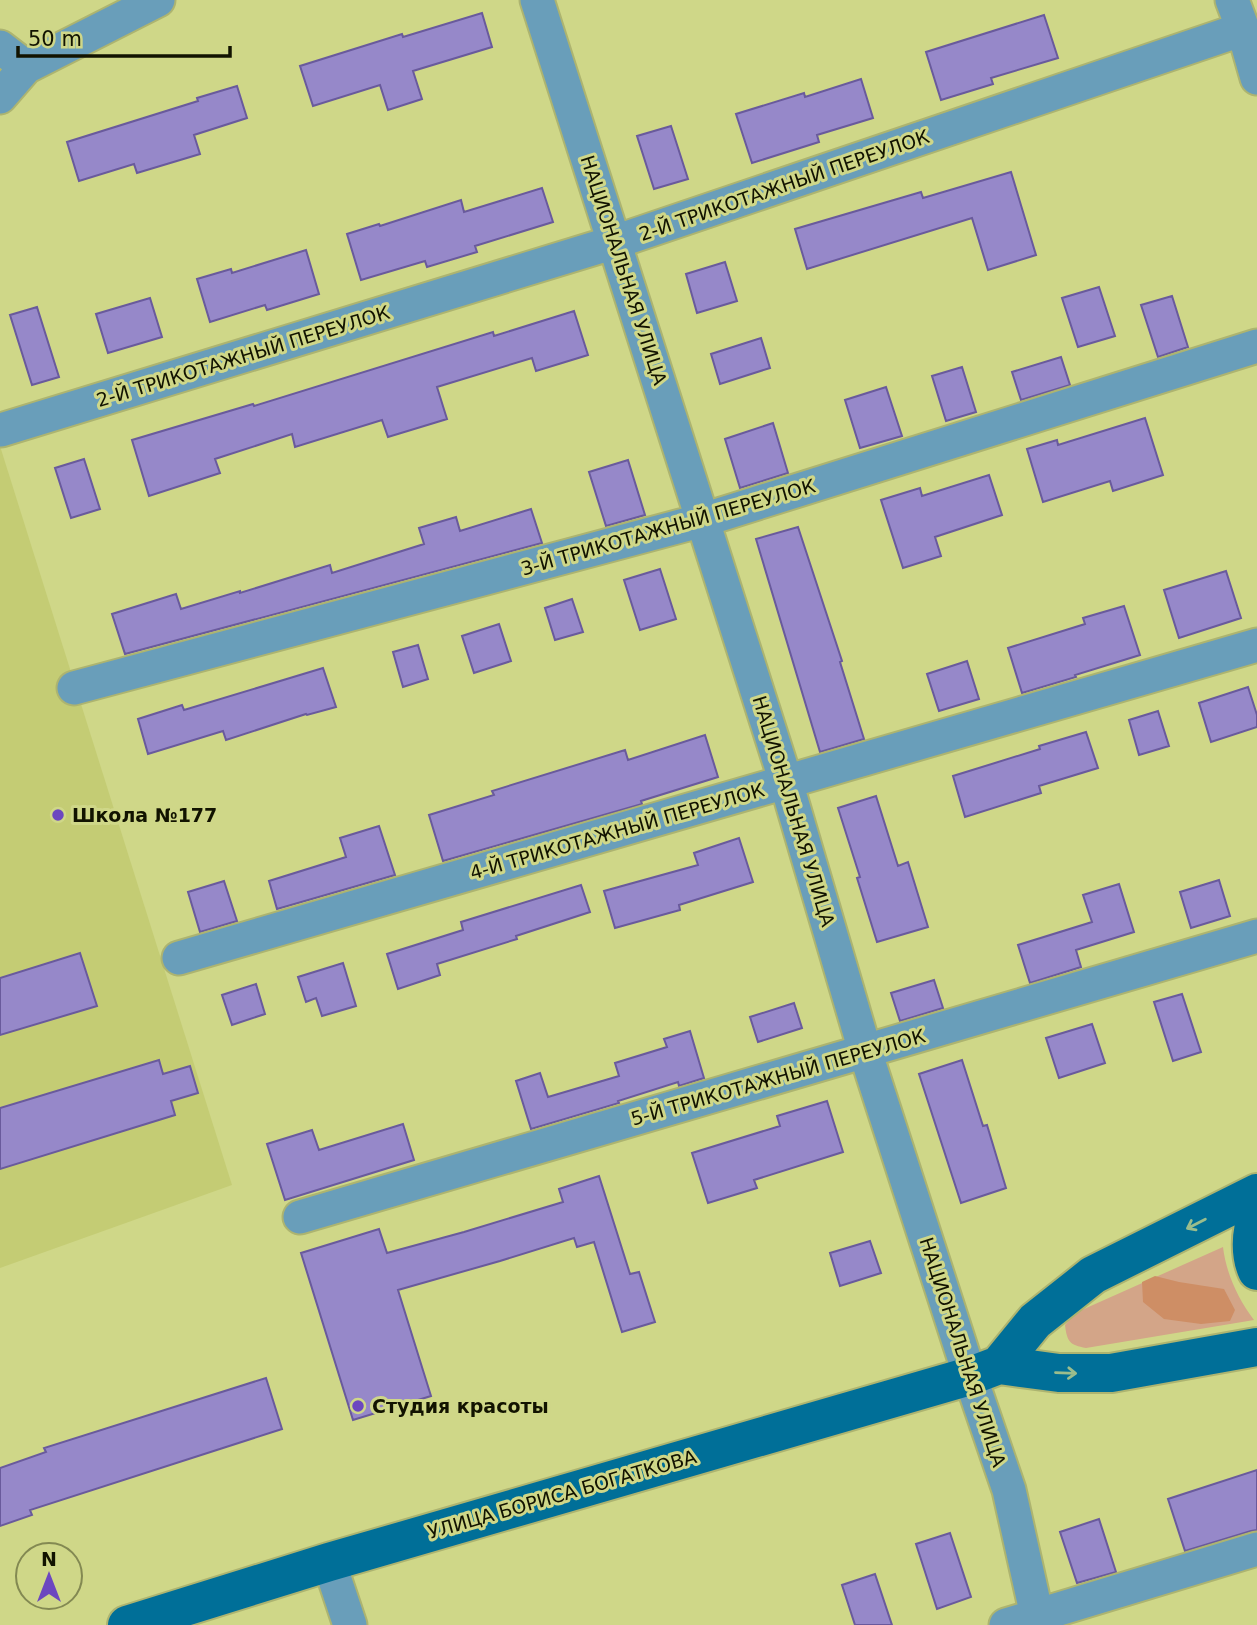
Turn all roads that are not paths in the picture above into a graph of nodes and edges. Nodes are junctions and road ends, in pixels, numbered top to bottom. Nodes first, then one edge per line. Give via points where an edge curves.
1 (158, 0) edge
2 (537, 0) edge
3 (1237, 15) edge
4 (13, 57) edge
5 (1257, 78) edge
6 (0, 97) edge
7 (615, 242) junction
8 (1257, 345) edge
9 (1, 430) edge
10 (703, 520) junction
11 (1257, 646) edge
12 (74, 688) dead end
13 (786, 782) junction
14 (1257, 936) edge
15 (179, 958) dead end
16 (865, 1052) junction
17 (1257, 1193) edge
18 (300, 1217) dead end
19 (1257, 1218) edge
20 (1257, 1271) edge
21 (1257, 1347) edge
22 (984, 1371) junction
23 (1257, 1549) edge
24 (329, 1562) junction
25 (1027, 1622) edge
26 (127, 1625) edge
27 (350, 1625) edge

1 - 4 street
2 - 7 street, НАЦИОНАЛЬНАЯ УЛИЦА
3 - 5 street
3 - 7 street, 2-Й ТРИКОТАЖНЫЙ ПЕРЕУЛОК
4 - 6 street
7 - 9 street, 2-Й ТРИКОТАЖНЫЙ ПЕРЕУЛОК
7 - 10 street, НАЦИОНАЛЬНАЯ УЛИЦА
8 - 10 street, 3-Й ТРИКОТАЖНЫЙ ПЕРЕУЛОК
10 - 12 street, 3-Й ТРИКОТАЖНЫЙ ПЕРЕУЛОК
10 - 13 street, НАЦИОНАЛЬНАЯ УЛИЦА
11 - 13 street, 4-Й ТРИКОТАЖНЫЙ ПЕРЕУЛОК
13 - 15 street, 4-Й ТРИКОТАЖНЫЙ ПЕРЕУЛОК
13 - 16 street, НАЦИОНАЛЬНАЯ УЛИЦА
14 - 16 street, 5-Й ТРИКОТАЖНЫЙ ПЕРЕУЛОК
16 - 18 street, 5-Й ТРИКОТАЖНЫЙ ПЕРЕУЛОК
16 - 22 street, НАЦИОНАЛЬНАЯ УЛИЦА
17 -> 22 main road via 1093,1275 1035,1321
19 - 20 main road via 1253,1227
22 -> 21 main road, УЛИЦА БОРИСА БОГАТКОВА via 1111,1373
22 - 24 main road, УЛИЦА БОРИСА БОГАТКОВА
22 - 25 street, НАЦИОНАЛЬНАЯ УЛИЦА via 1010,1490
23 - 25 street
24 - 26 main road, УЛИЦА БОРИСА БОГАТКОВА
24 - 27 street

